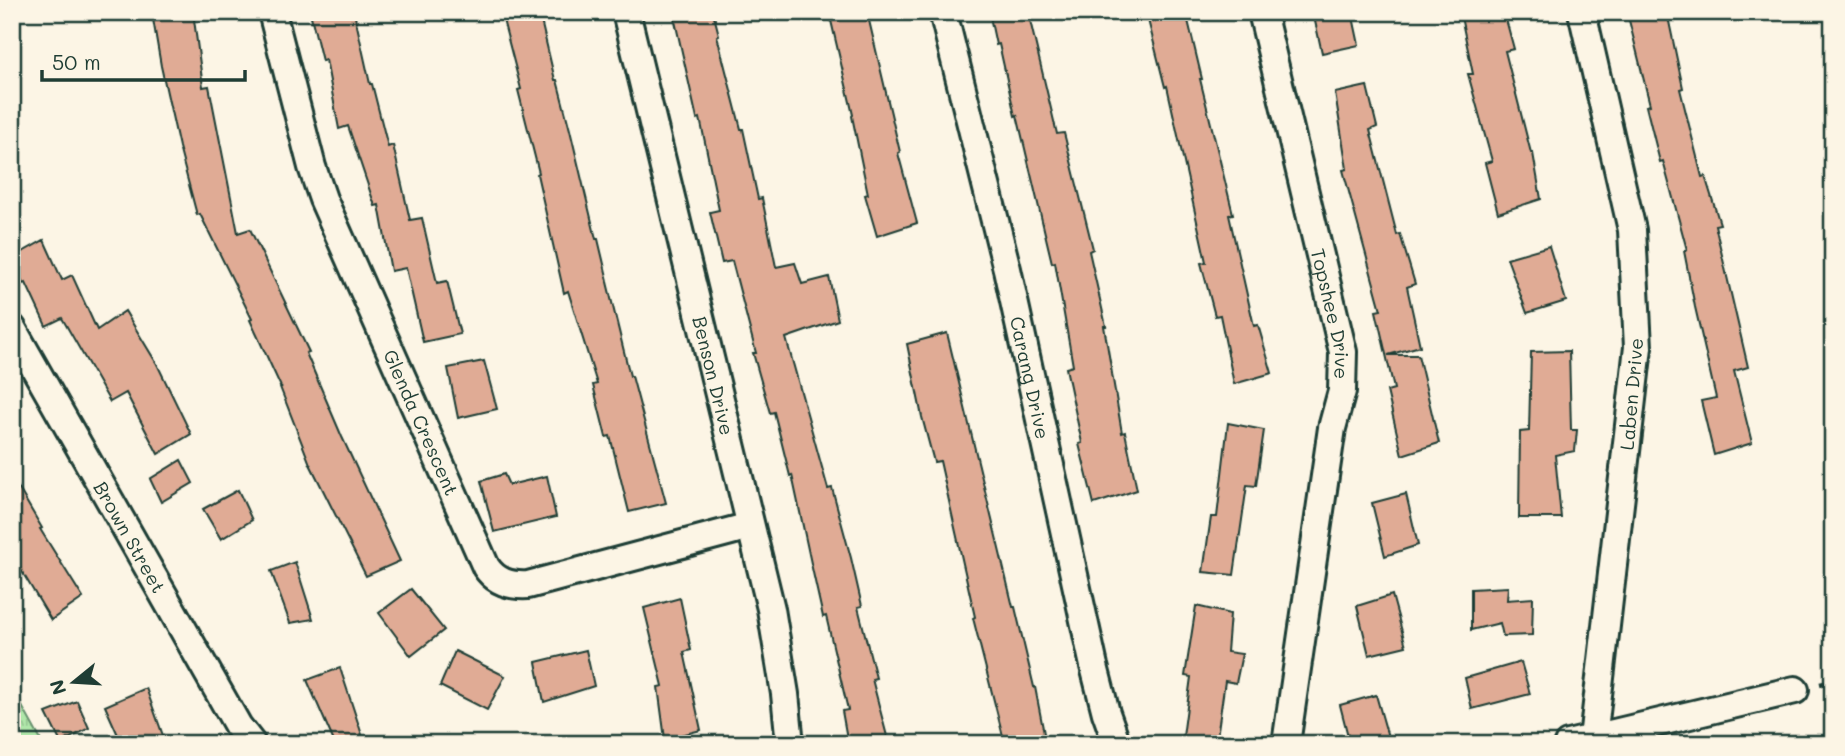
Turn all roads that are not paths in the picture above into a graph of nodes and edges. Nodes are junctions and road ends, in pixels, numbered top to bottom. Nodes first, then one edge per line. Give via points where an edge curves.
1 (272, 12) edge
2 (626, 12) edge
3 (943, 12) edge
4 (1262, 12) edge
5 (1582, 12) edge
6 (12, 328) edge
7 (750, 526) junction
8 (1795, 690) dead end
9 (1581, 741) edge
10 (252, 744) edge
11 (790, 744) edge
12 (1117, 744) edge
13 (1286, 744) edge

1 - 7 street, Glenda Crescent via 323,198 490,574 503,583 528,585
2 - 7 street, Benson Drive
3 - 12 street, Carang Drive via 1010,282 1094,666
4 - 13 street, Topshee Drive via 1343,352 1342,391 1332,428
5 - 9 street, Laben Drive via 1632,230 1638,347
6 - 10 street, Brown Street
7 - 11 street, Benson Drive via 771,609
8 - 9 street

